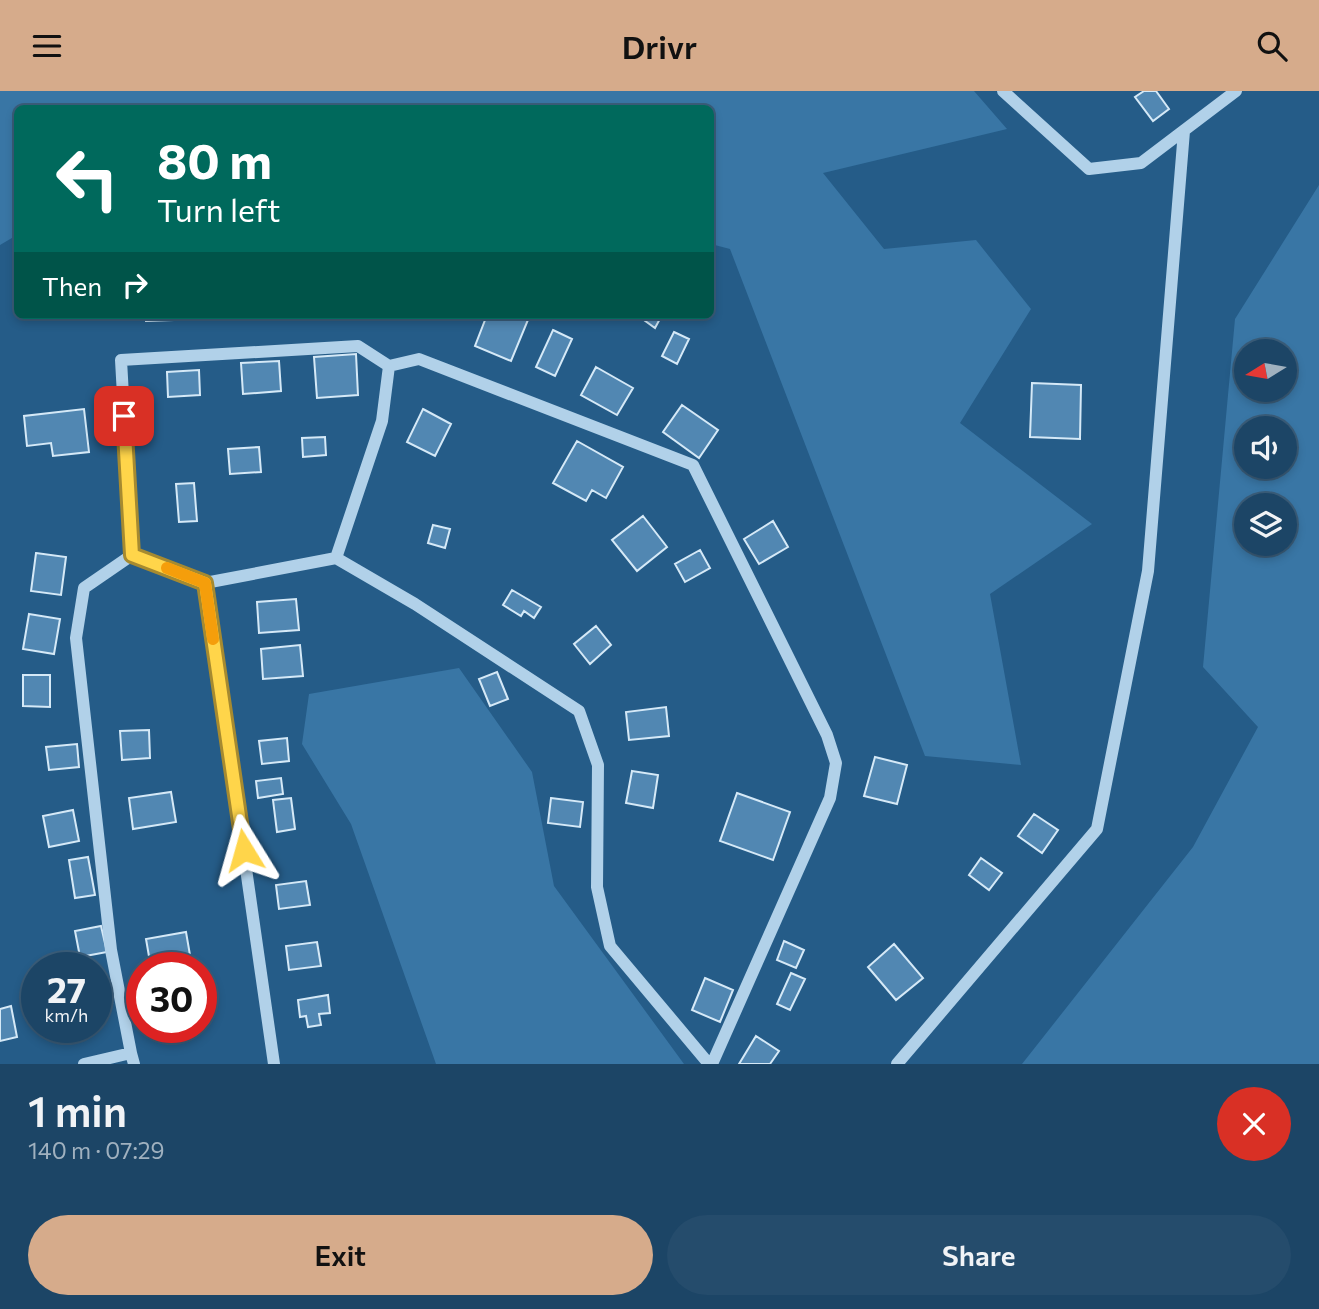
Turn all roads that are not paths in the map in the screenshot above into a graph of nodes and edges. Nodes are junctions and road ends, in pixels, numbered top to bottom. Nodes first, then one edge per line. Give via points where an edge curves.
1 (1003, 91) edge
2 (1236, 91) edge
3 (1184, 131) junction
4 (389, 366) junction
5 (132, 555) junction
6 (336, 558) junction
7 (205, 583) junction
8 (133, 1058) edge
9 (84, 1064) edge
10 (274, 1064) edge
11 (710, 1064) edge
12 (897, 1064) edge

1 - 3 street via 1089,169 1141,163
2 - 3 street
3 - 12 street via 1148,571 1097,829
4 - 5 street via 358,345 121,360
4 - 6 street via 382,421
4 - 11 street via 419,359 693,465 827,735 836,763 830,798
5 - 7 street
5 - 8 street via 84,588 76,638 111,950
6 - 7 street
6 - 11 street via 579,711 598,765 597,887 610,946
7 - 10 street
8 - 9 street

